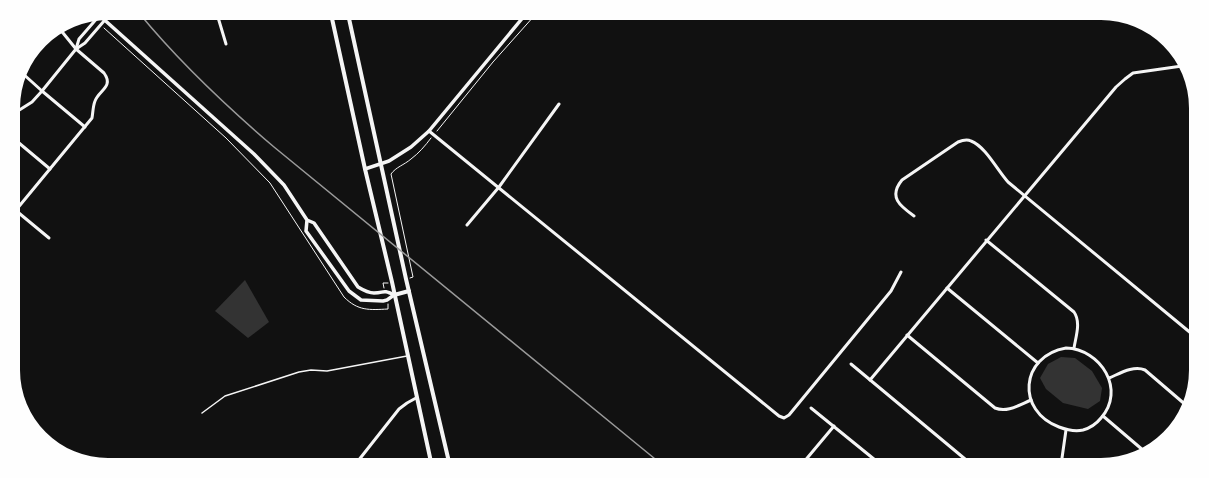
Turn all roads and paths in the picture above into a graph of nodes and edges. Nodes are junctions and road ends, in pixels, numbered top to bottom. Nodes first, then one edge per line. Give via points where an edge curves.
1 (219, 20) edge
2 (333, 20) edge
3 (349, 20) edge
4 (520, 20) edge
5 (531, 20) edge
6 (104, 21) joint
7 (93, 22) edge
8 (100, 25) junction
9 (63, 33) edge
10 (83, 34) junction
11 (88, 39) junction
12 (226, 44) dead end
13 (76, 48) junction
14 (1178, 66) edge
15 (26, 77) edge
16 (42, 91) junction
17 (559, 104) dead end
18 (20, 110) edge
19 (85, 126) junction
20 (439, 130) dead end
21 (429, 131) junction
22 (431, 139) dead end
23 (20, 144) edge
24 (381, 164) junction
25 (50, 168) junction
26 (365, 169) junction
27 (498, 188) junction
28 (1024, 196) junction
29 (20, 203) edge
30 (20, 213) edge
31 (914, 216) dead end
32 (307, 220) junction
33 (467, 225) dead end
34 (49, 238) dead end
35 (986, 240) junction
36 (901, 272) dead end
37 (406, 279) junction
38 (392, 282) junction
39 (383, 283) dead end
40 (947, 288) junction
41 (409, 291) junction
42 (394, 295) junction
43 (388, 309) dead end
44 (1189, 332) edge
45 (907, 335) junction
46 (1074, 348) junction
47 (407, 356) junction
48 (1038, 363) junction
49 (851, 364) dead end
50 (1109, 378) junction
51 (870, 380) junction
52 (416, 398) junction
53 (1031, 400) junction
54 (1183, 402) edge
55 (811, 408) dead end
56 (202, 413) dead end
57 (1103, 416) junction
58 (834, 426) junction
59 (1066, 430) junction
60 (1141, 448) edge
61 (360, 458) edge
62 (430, 458) edge
63 (448, 458) edge
64 (807, 458) edge
65 (872, 458) edge
66 (964, 458) edge
67 (1063, 458) edge

1 - 12 street
2 - 26 main road
3 - 24 main road
4 - 21 street
5 - 20 path via 493,62
6 - 8 street
6 - 32 street via 254,154 284,185
7 - 10 street
8 - 11 street
8 - 43 path via 226,138 270,183 350,303 358,308 370,310
9 - 13 street
10 - 11 street
10 - 13 street
11 - 13 street
13 - 16 street
13 - 19 street via 107,76 108,82 94,102 92,118
14 - 28 street via 1133,73 1125,78
15 - 16 street
16 - 18 street
16 - 19 street
17 - 27 street
19 - 25 street
21 - 24 street via 411,147
21 - 27 street
22 - 37 path via 411,160 390,174 413,277
23 - 25 street
24 - 26 street
24 - 37 main road
25 - 29 street
26 - 38 main road
27 - 33 street
27 - 36 street via 784,418 891,291
28 - 31 street via 1002,176 978,145 970,140 964,140 899,184 896,194 898,204
28 - 35 street
28 - 44 street
30 - 34 street
32 - 42 street via 314,223 358,287 374,293 385,291
32 - 42 street via 306,231 349,291 361,300 383,301
35 - 40 street
35 - 46 street via 1074,312 1078,324
37 - 41 main road
38 - 39 path
38 - 42 main road
40 - 45 street
40 - 48 street
41 - 42 main road
41 - 63 main road
42 - 47 main road
45 - 51 street
45 - 53 street via 995,408 1007,410
46 - 48 street via 1052,352
46 - 50 street via 1083,351 1099,364
47 - 52 main road
47 - 56 lane via 327,371 299,372 225,396
48 - 53 street via 1029,382
49 - 51 street
50 - 54 street via 1140,368
50 - 57 street via 1111,400
51 - 66 street
52 - 61 street via 399,409
52 - 62 main road
53 - 59 street via 1048,422
55 - 58 street
57 - 59 street via 1083,430
57 - 60 street
58 - 64 street
58 - 65 street
59 - 67 street

